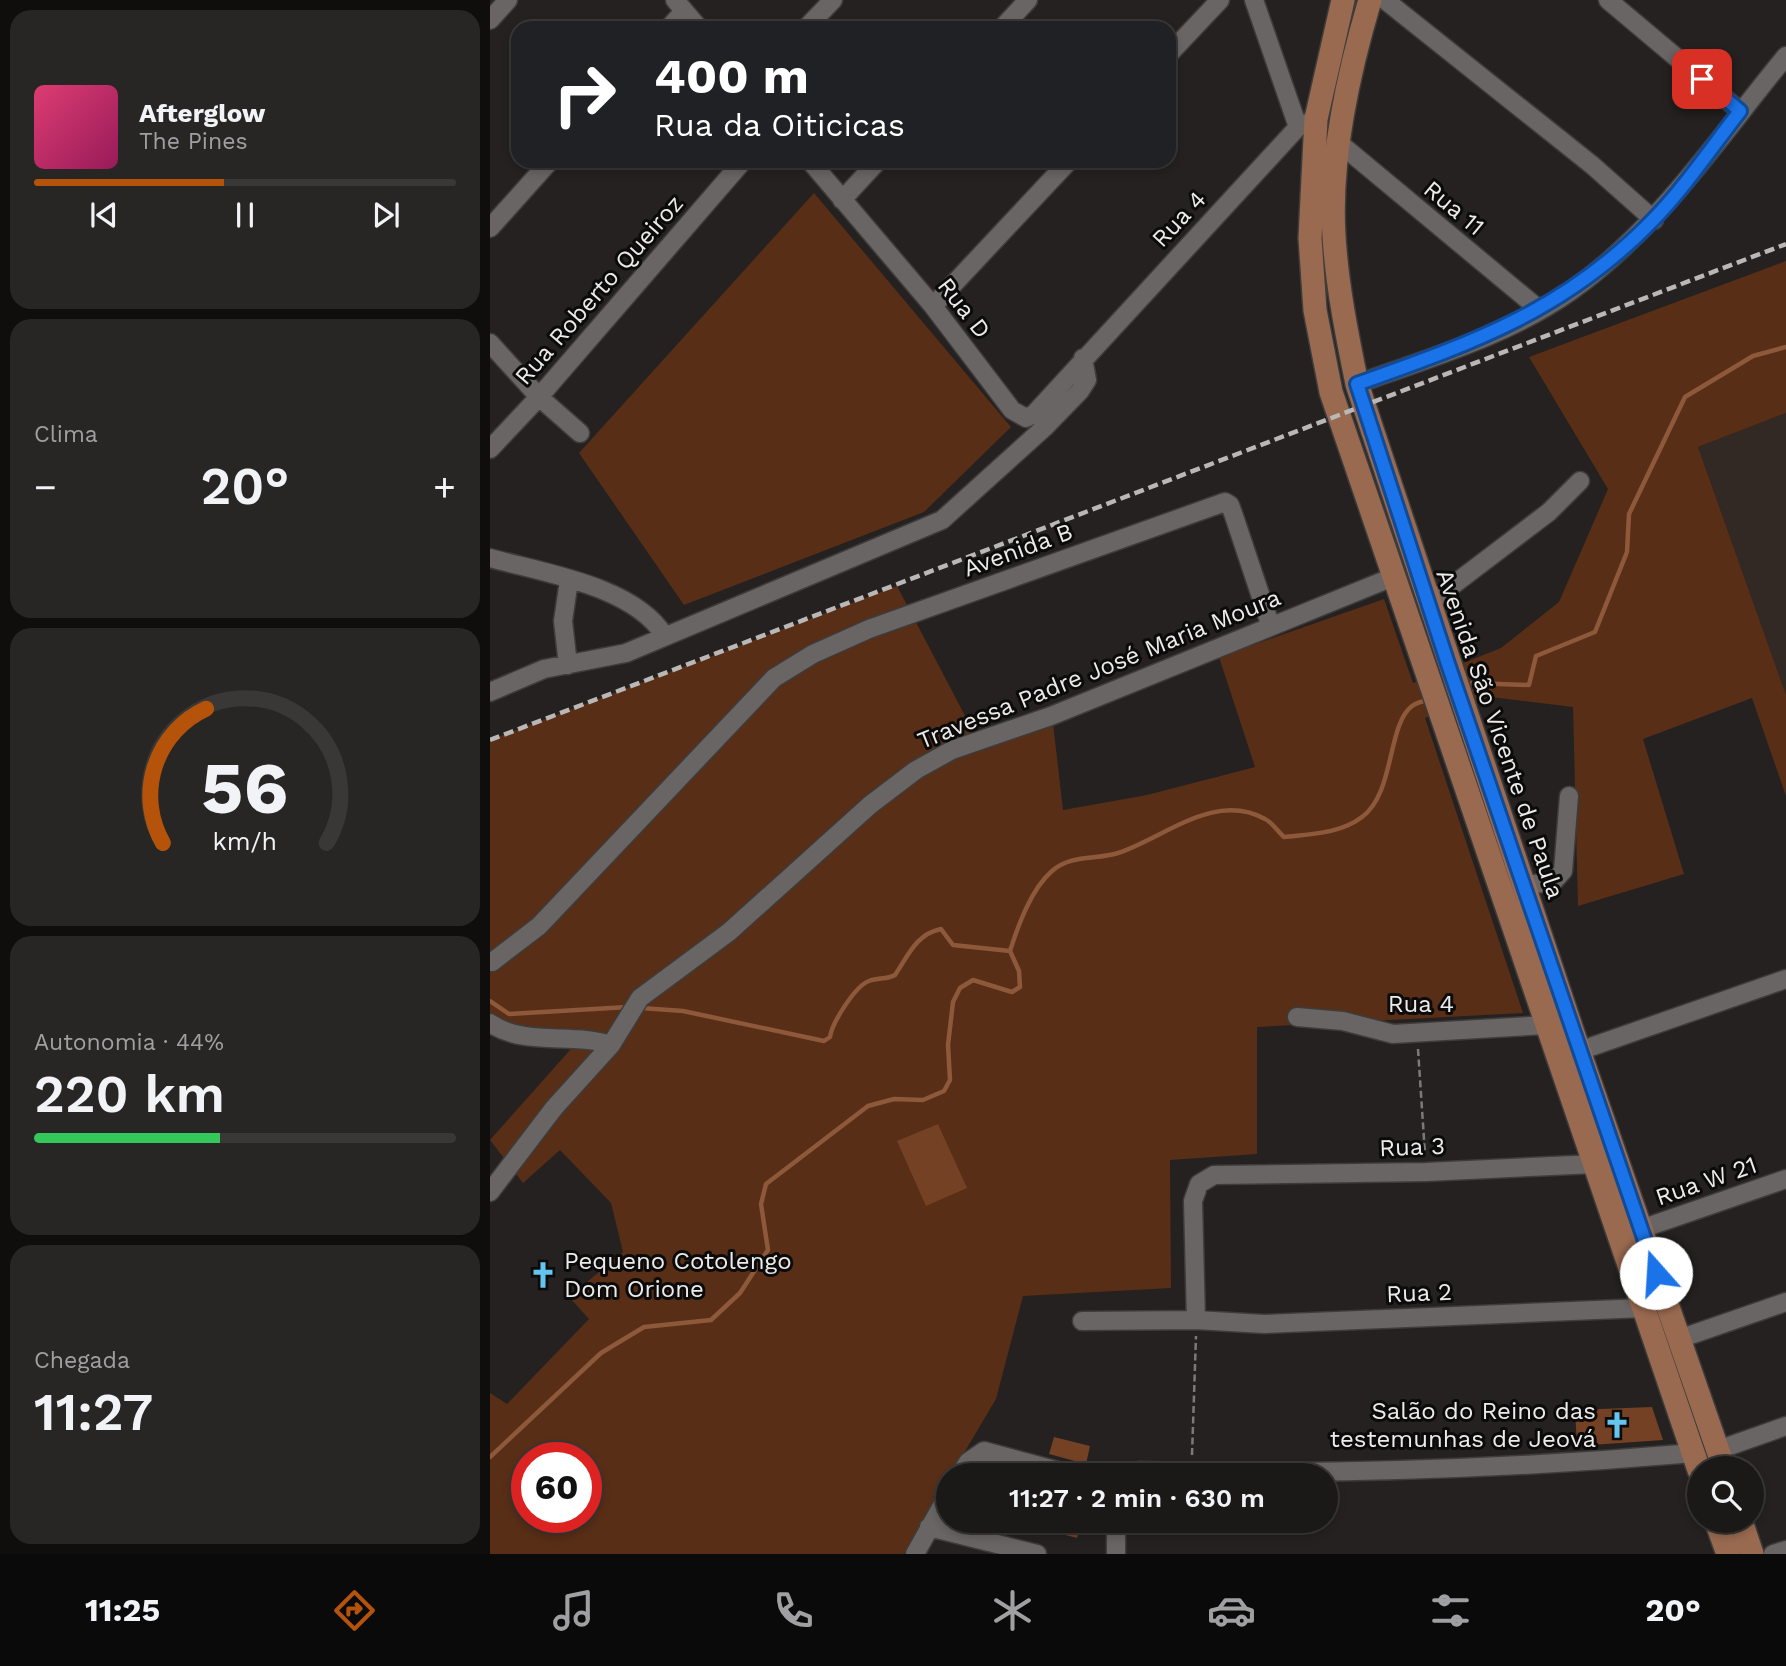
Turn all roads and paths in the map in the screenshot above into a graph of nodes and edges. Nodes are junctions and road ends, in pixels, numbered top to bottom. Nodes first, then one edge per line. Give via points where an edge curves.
1 (508, 0) edge
2 (833, 0) edge
3 (1028, 0) edge
4 (1220, 0) edge
5 (1254, 0) edge
6 (1343, 0) edge
7 (1370, 0) edge
8 (1385, 0) edge
9 (1608, 0) edge
10 (680, 6) edge
11 (490, 20) edge
12 (693, 21) edge
13 (813, 21) edge
14 (1008, 21) edge
15 (1176, 47) edge
16 (1786, 56) edge
17 (1740, 111) junction
18 (1307, 123) junction
19 (1338, 142) junction
20 (544, 168) edge
21 (737, 168) edge
22 (816, 168) edge
23 (872, 168) edge
24 (1062, 168) edge
25 (842, 200) junction
26 (1654, 220) junction
27 (490, 228) edge
28 (933, 306) junction
29 (1540, 310) junction
30 (490, 343) edge
31 (1083, 358) junction
32 (1357, 384) junction
33 (539, 397) junction
34 (580, 433) dead end
35 (490, 449) edge
36 (1580, 481) dead end
37 (490, 558) edge
38 (1393, 577) junction
39 (569, 580) junction
40 (1428, 604) junction
41 (1270, 624) junction
42 (664, 635) junction
43 (568, 664) junction
44 (490, 692) edge
45 (1569, 796) dead end
46 (1510, 845) junction
47 (1487, 853) junction
48 (1524, 885) junction
49 (492, 962) dead end
50 (1786, 979) edge
51 (1297, 1017) dead end
52 (490, 1023) edge
53 (1547, 1025) junction
54 (1417, 1032) junction
55 (611, 1045) junction
56 (1579, 1051) junction
57 (1595, 1164) junction
58 (1426, 1172) junction
59 (1786, 1179) edge
60 (490, 1192) edge
61 (1641, 1229) junction
62 (1786, 1302) edge
63 (1644, 1308) junction
64 (1196, 1320) junction
65 (1082, 1321) dead end
66 (1679, 1339) junction
67 (1786, 1426) edge
68 (1694, 1456) edge
69 (1720, 1456) edge
70 (1727, 1456) edge
71 (1687, 1462) edge
72 (967, 1463) edge
73 (1028, 1463) edge
74 (1191, 1463) edge
75 (1338, 1471) edge
76 (936, 1515) edge
77 (929, 1527) junction
78 (1116, 1533) edge
79 (1720, 1533) edge
80 (1745, 1533) edge
81 (1786, 1550) edge
82 (1029, 1553) edge
83 (915, 1554) edge
84 (1116, 1554) edge
85 (1728, 1554) edge
86 (1752, 1554) edge
87 (1773, 1554) edge

1 - 11 street
2 - 13 street
3 - 14 street
4 - 15 street
5 - 18 street
6 - 18 main road, Avenida São Vicente de Paula
7 - 19 main road, Avenida São Vicente de Paula
8 - 26 street
9 - 17 street
10 - 12 street
16 - 17 street
17 - 26 street
18 - 31 street, Rua 4
18 - 38 main road, Avenida São Vicente de Paula via 1315,310 1337,415
19 - 29 street, Rua 11
19 - 32 main road, Avenida São Vicente de Paula via 1334,234
20 - 27 street
21 - 33 street, Rua Roberto Queiroz
22 - 25 street, Rua D
23 - 25 street
24 - 28 street
25 - 28 street, Rua D
26 - 29 street via 1571,291
28 - 31 street, Rua D via 1020,416 1034,414
29 - 32 street via 1456,349
30 - 33 street
31 - 42 street via 1087,380 1080,391 942,520
32 - 40 main road, Avenida São Vicente de Paula
33 - 34 street
33 - 35 street, Rua Roberto Queiroz
36 - 40 street via 1549,512
37 - 39 street
38 - 41 street, Travessa Padre José Maria Moura
38 - 47 main road, Avenida São Vicente de Paula
39 - 42 street via 635,606 651,617
39 - 43 street via 564,600
40 - 46 main road, Avenida São Vicente de Paula
41 - 49 street, Avenida B via 1230,505 1217,502 869,629 813,654 758,692 548,918
41 - 55 street, Travessa Padre José Maria Moura via 1051,716 961,746 916,770 870,805 729,932 640,999
42 - 43 street via 626,653
43 - 44 street
45 - 48 street via 1563,872 1553,882
46 - 47 main road
46 - 48 main road, Avenida São Vicente de Paula
47 - 53 main road, Avenida São Vicente de Paula
48 - 56 main road, Avenida São Vicente de Paula
50 - 56 street
51 - 54 street, Rua 4 via 1343,1021 1393,1034
52 - 55 street via 512,1034 593,1039
53 - 54 street, Rua 4
53 - 57 main road, Avenida São Vicente de Paula
54 - 58 path
55 - 60 street, Travessa Padre José Maria Moura via 554,1108
56 - 61 main road, Avenida São Vicente de Paula
57 - 58 street, Rua 3
57 - 63 main road, Avenida São Vicente de Paula
58 - 64 street, Rua 3 via 1230,1173 1206,1179 1195,1190
59 - 61 street, Rua W 21
61 - 66 main road, Avenida São Vicente de Paula
62 - 66 street
63 - 64 street, Rua 2 via 1264,1324
63 - 68 main road, Avenida São Vicente de Paula
64 - 65 street, Rua 2
64 - 74 path
66 - 69 main road, Avenida São Vicente de Paula
67 - 70 street
71 - 75 street
72 - 73 street via 984,1451
76 - 77 street
77 - 82 street
77 - 83 street
78 - 84 street
79 - 85 main road
80 - 86 main road
81 - 87 street

